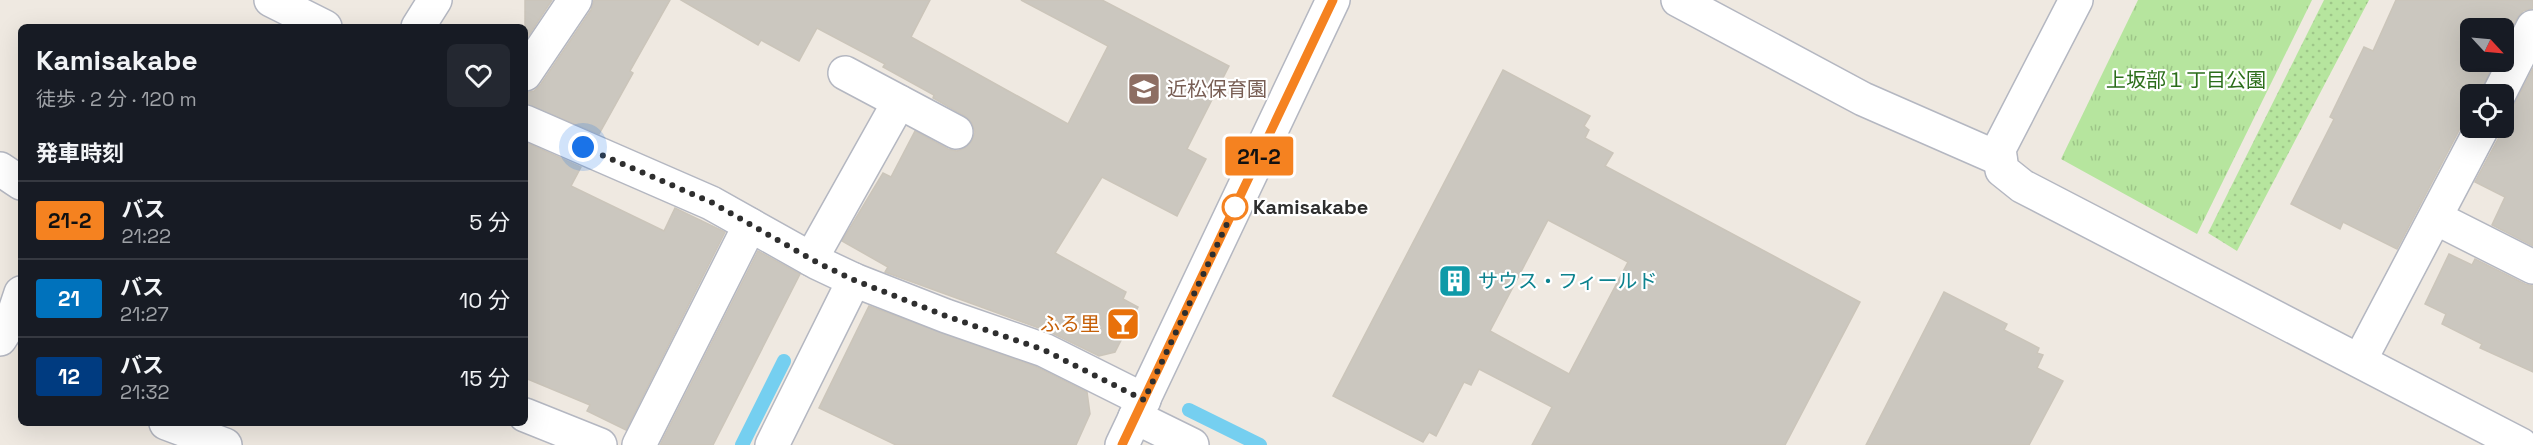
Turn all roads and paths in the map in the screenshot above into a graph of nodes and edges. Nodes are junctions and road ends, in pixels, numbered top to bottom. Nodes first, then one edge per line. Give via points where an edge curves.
1 (271, 0) edge
2 (435, 0) edge
3 (575, 0) edge
4 (1333, 0) edge
5 (1678, 0) edge
6 (2076, 0) edge
7 (321, 16) edge
8 (420, 24) edge
9 (2533, 27) edge
10 (528, 70) edge
11 (845, 73) dead end
12 (2504, 84) edge
13 (898, 102) junction
14 (528, 123) edge
15 (956, 132) dead end
16 (2477, 138) edge
17 (2000, 159) junction
18 (0, 169) edge
19 (18, 181) edge
20 (2436, 218) junction
21 (750, 225) junction
22 (815, 261) junction
23 (2533, 267) edge
24 (859, 283) junction
25 (2360, 360) junction
26 (1134, 421) edge
27 (174, 426) edge
28 (239, 426) edge
29 (531, 427) edge
30 (225, 445) edge
31 (231, 445) edge
32 (600, 445) edge
33 (639, 445) edge
34 (772, 445) edge
35 (1192, 445) edge
36 (2521, 445) edge

1 - 7 street
2 - 8 street
3 - 10 street
4 - 26 street
5 - 17 street via 1863,99
6 - 17 street via 1999,149
9 - 12 street
11 - 13 street
13 - 15 street
13 - 22 street
14 - 21 street via 711,202
16 - 20 street
17 - 25 street via 2002,170 2022,186
18 - 19 street
20 - 23 street
20 - 25 street
21 - 22 street
21 - 33 street
22 - 24 street
24 - 26 street via 1044,350
24 - 34 street
25 - 36 street
26 - 35 street
27 - 30 street
28 - 31 street
29 - 32 street

